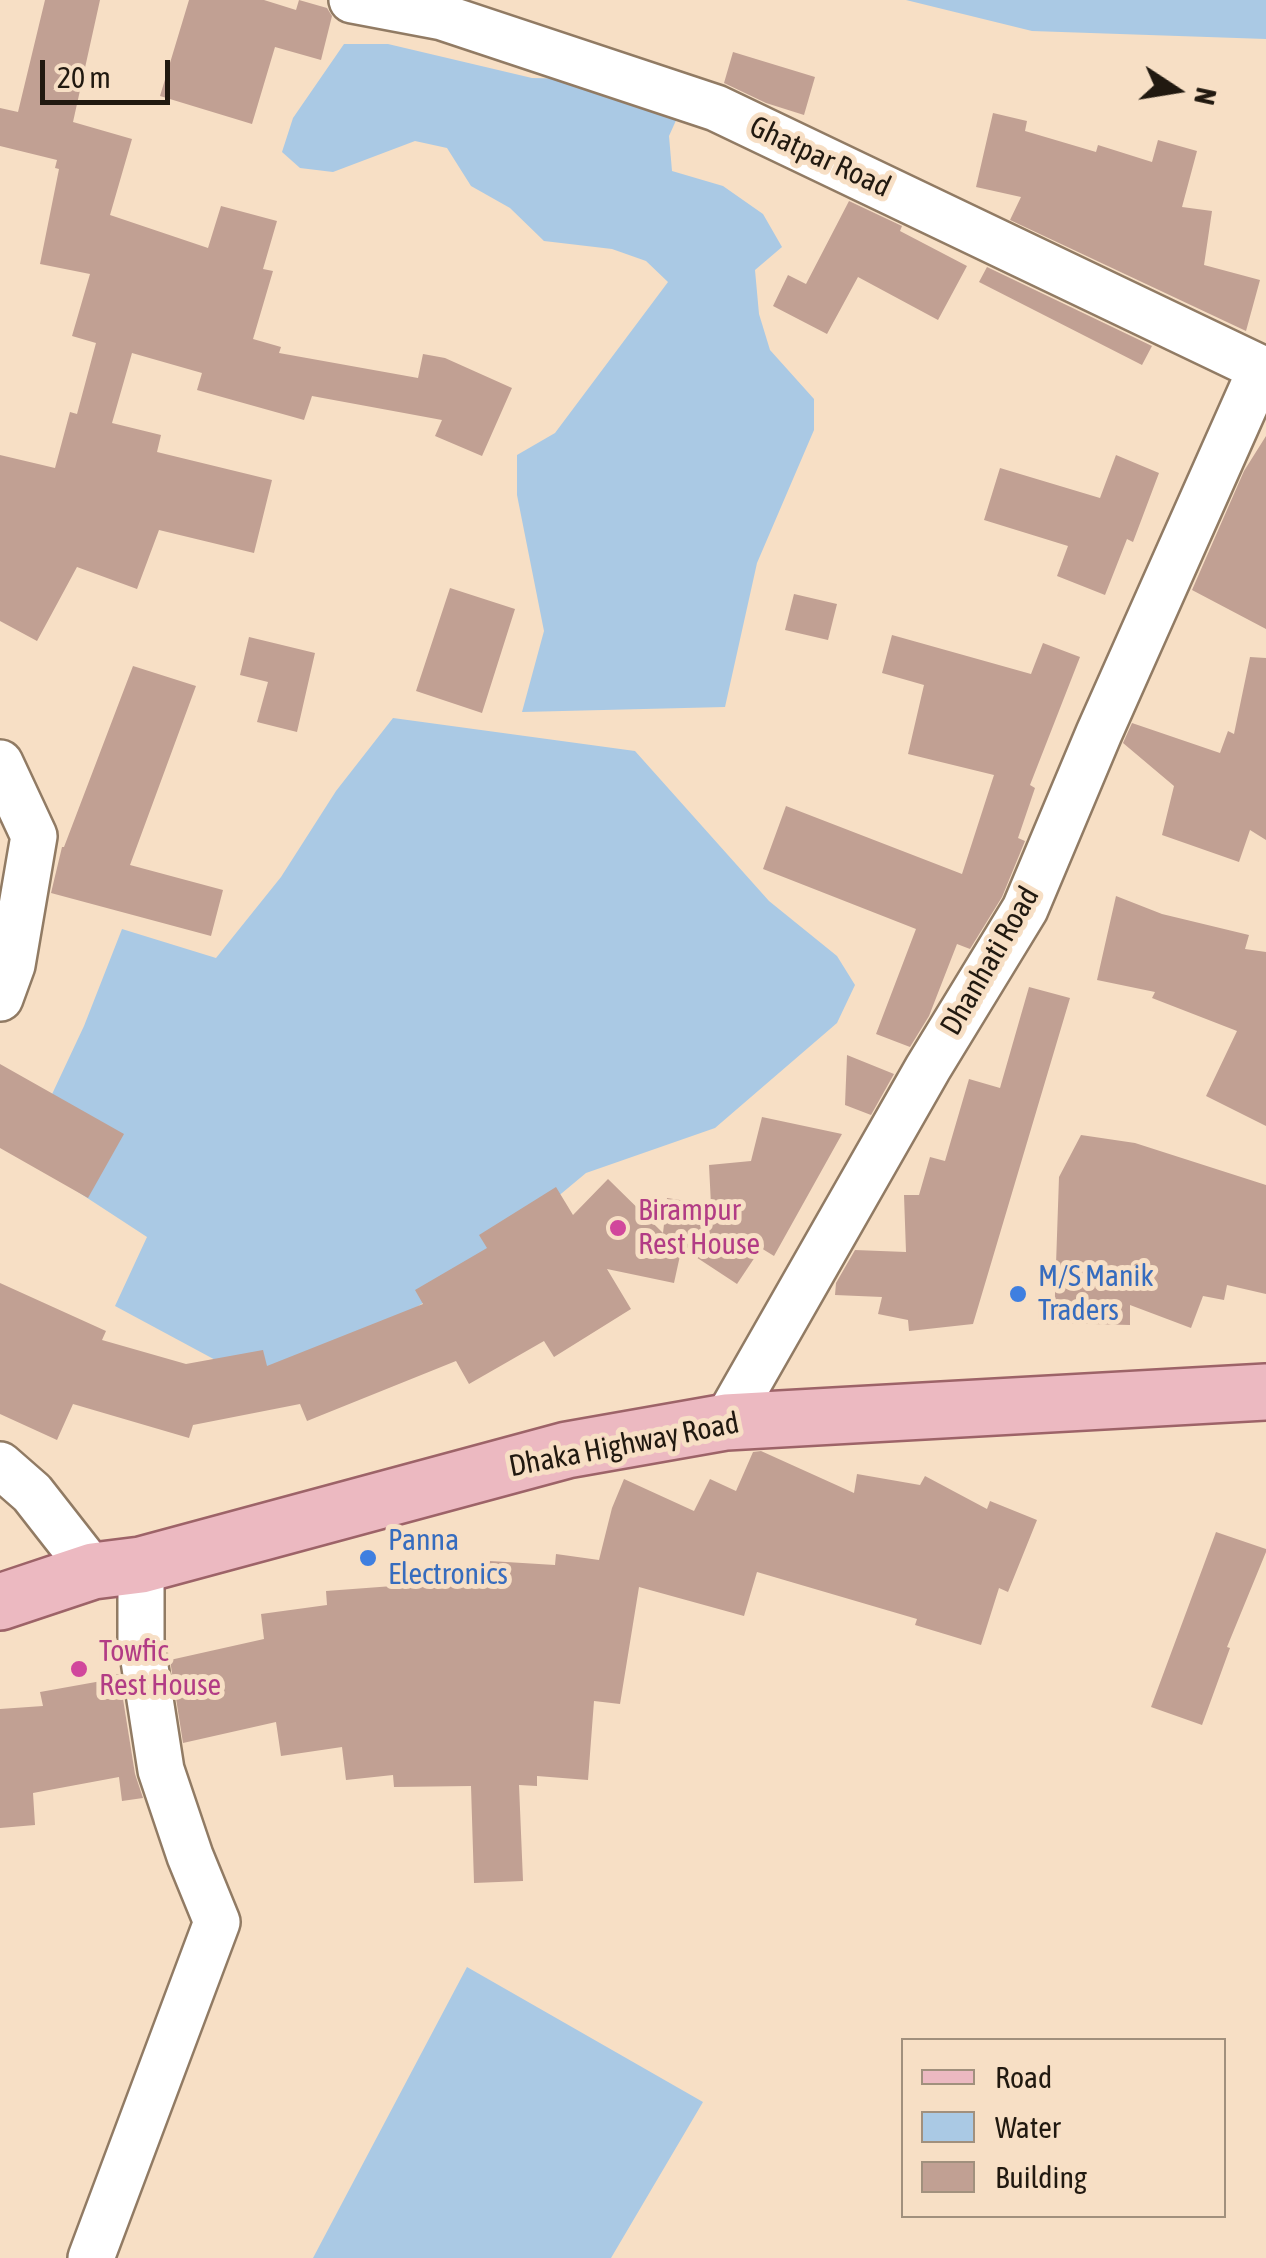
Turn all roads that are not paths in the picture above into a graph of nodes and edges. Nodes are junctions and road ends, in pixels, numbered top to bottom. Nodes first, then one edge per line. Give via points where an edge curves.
1 (352, 0) edge
2 (1264, 370) edge
3 (0, 763) edge
4 (0, 998) edge
5 (1266, 1392) edge
6 (726, 1422) junction
7 (0, 1465) edge
8 (117, 1568) junction
9 (0, 1602) edge
10 (92, 2258) edge

1 - 2 street, Ghatpar Road via 442,18 716,108
2 - 6 street, Dhanhati Road via 1025,910
3 - 4 street via 34,836
5 - 6 main road, Dhaka Highway Road
6 - 8 main road, Dhaka Highway Road via 566,1450
7 - 8 street
8 - 9 main road, Dhaka Highway Road
8 - 10 street via 141,1641 161,1770 217,1922

